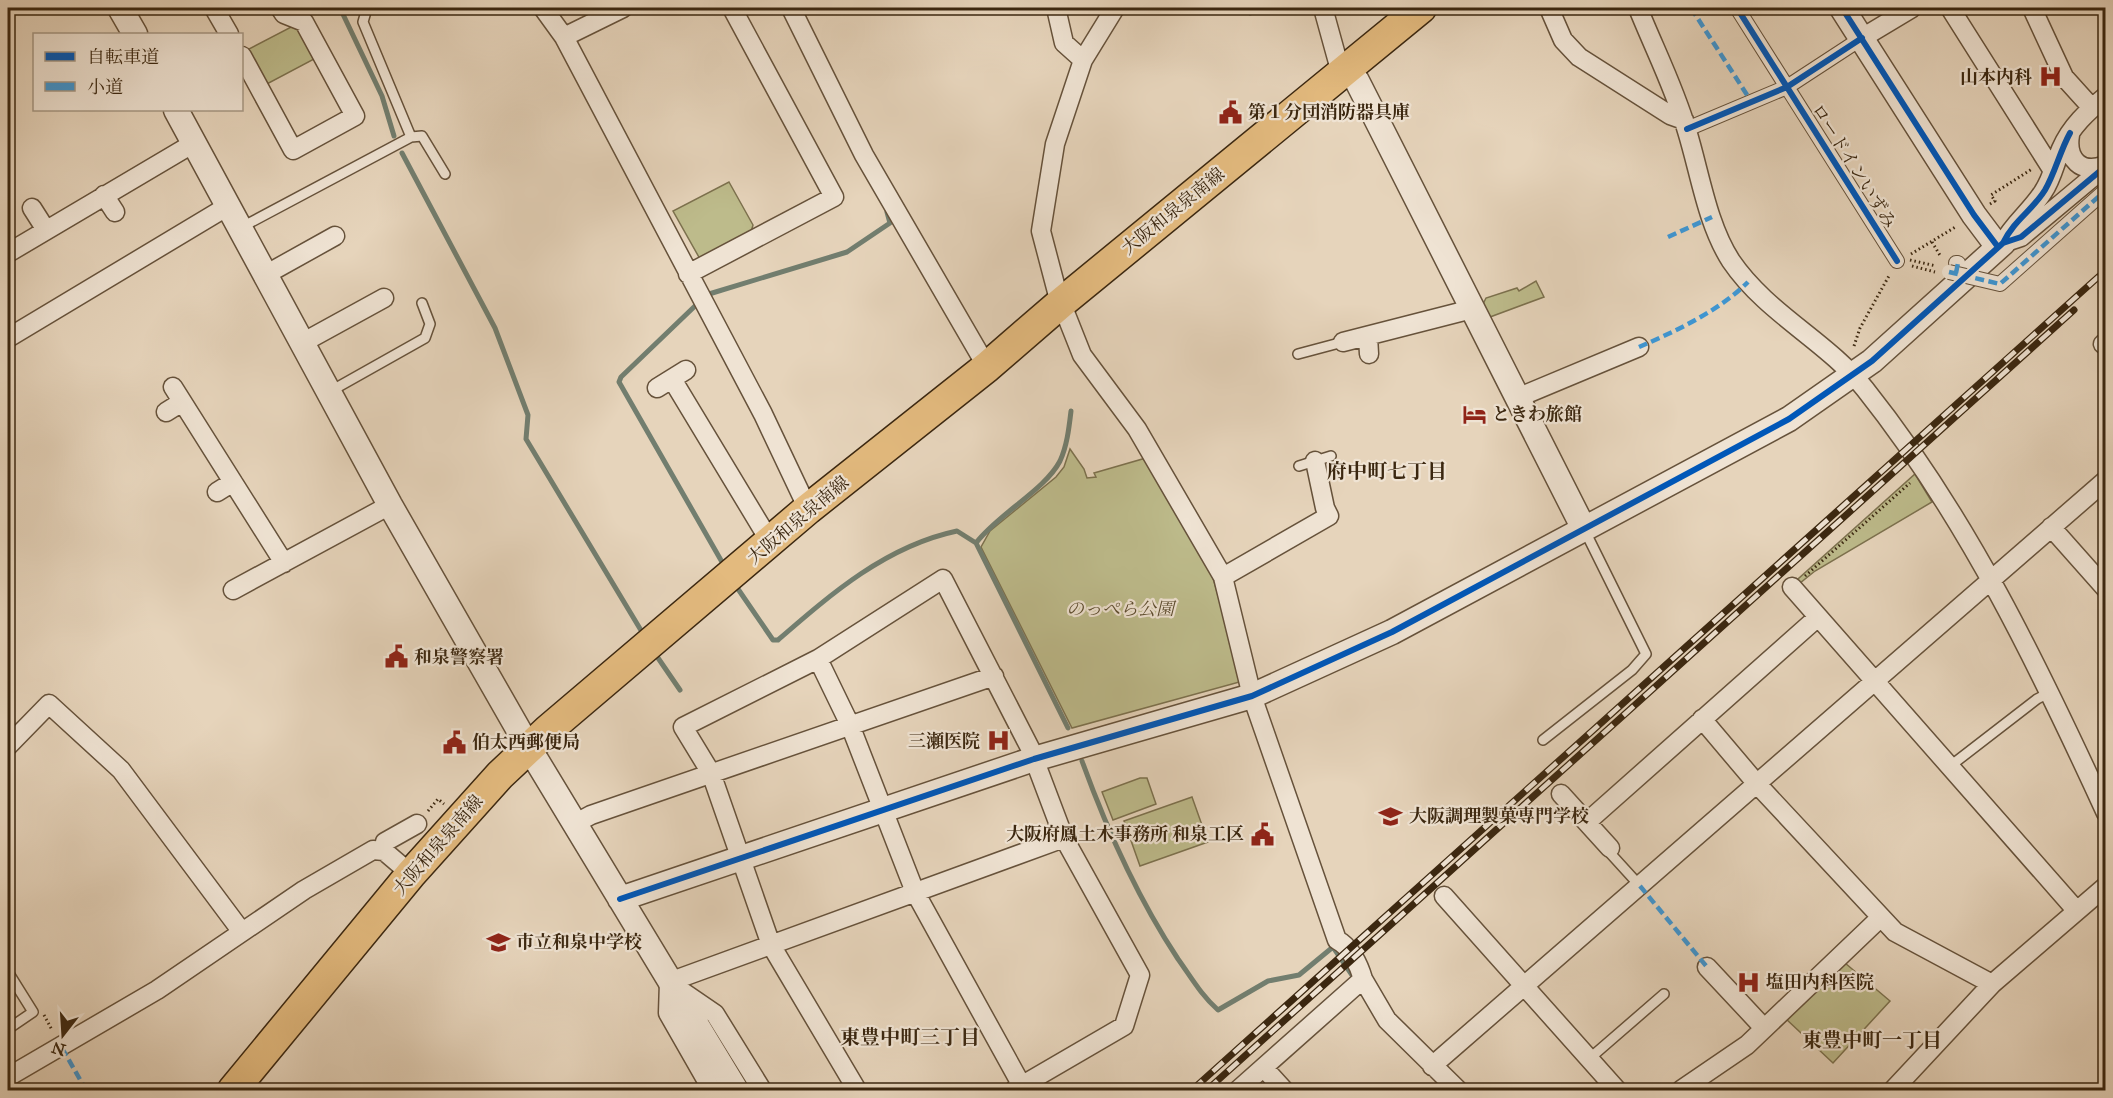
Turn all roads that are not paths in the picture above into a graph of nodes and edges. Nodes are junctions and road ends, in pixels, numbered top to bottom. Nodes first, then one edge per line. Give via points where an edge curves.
1 (120, 8) edge
2 (214, 8) edge
3 (280, 8) edge
4 (367, 8) edge
5 (543, 8) edge
6 (623, 8) edge
7 (732, 8) edge
8 (791, 8) edge
9 (1056, 8) edge
10 (1115, 8) edge
11 (1323, 8) edge
12 (1421, 8) edge
13 (1549, 8) edge
14 (1638, 8) edge
15 (1737, 8) edge
16 (1842, 8) edge
17 (1912, 8) edge
18 (1950, 8) edge
19 (2032, 8) edge
20 (134, 33) edge
21 (228, 33) edge
22 (564, 37) junction
23 (1862, 38) junction
24 (1083, 60) junction
25 (243, 61) edge
26 (1346, 69) junction
27 (247, 81) edge
28 (1787, 87) junction
29 (2099, 102) edge
30 (184, 112) edge
31 (1685, 125) junction
32 (2070, 133) junction
33 (411, 137) junction
34 (194, 143) junction
35 (2106, 165) edge
36 (2053, 171) junction
37 (445, 174) dead end
38 (2106, 190) edge
39 (104, 195) junction
40 (228, 206) junction
41 (32, 208) dead end
42 (115, 212) dead end
43 (240, 228) junction
44 (46, 230) junction
45 (335, 236) dead end
46 (2001, 245) junction
47 (8, 253) edge
48 (1903, 262) road end
49 (1951, 269) road end
50 (688, 274) junction
51 (265, 275) junction
52 (384, 298) dead end
53 (422, 303) dead end
54 (1061, 303) junction
55 (1472, 309) junction
56 (1368, 336) junction
57 (8, 339) edge
58 (1343, 342) joint
59 (302, 343) junction
60 (1639, 347) dead end
61 (1298, 354) dead end
62 (1369, 354) dead end
63 (987, 367) junction
64 (1852, 376) junction
65 (672, 379) dead end
66 (329, 392) junction
67 (1517, 398) junction
68 (166, 412) dead end
69 (1315, 461) dead end
70 (2106, 480) edge
71 (233, 482) junction
72 (217, 492) dead end
73 (390, 505) junction
74 (808, 509) junction
75 (2051, 527) junction
76 (1584, 530) junction
77 (771, 543) junction
78 (284, 563) junction
79 (1223, 577) junction
80 (1991, 581) junction
81 (1792, 587) road end
82 (233, 590) dead end
83 (2106, 590) edge
84 (1818, 618) junction
85 (818, 659) junction
86 (994, 676) junction
87 (1874, 681) junction
88 (2050, 692) junction
89 (1252, 696) junction
90 (1702, 719) junction
91 (850, 725) junction
92 (1543, 740) dead end
93 (8, 746) edge
94 (529, 748) junction
95 (1034, 759) junction
96 (1949, 767) junction
97 (711, 773) junction
98 (1757, 784) junction
99 (1561, 794) dead end
100 (883, 811) junction
101 (2106, 813) edge
102 (1587, 822) junction
103 (576, 823) junction
104 (417, 824) road end
105 (1064, 838) junction
106 (1610, 848) joint
107 (384, 851) junction
108 (740, 860) junction
109 (411, 874) junction
110 (1640, 886) junction
111 (2106, 886) edge
112 (915, 892) junction
113 (1444, 896) dead end
114 (621, 899) junction
115 (2076, 910) junction
116 (1880, 918) junction
117 (242, 932) junction
118 (771, 945) junction
119 (1707, 967) dead end
120 (8, 972) edge
121 (1363, 979) junction
122 (669, 982) junction
123 (1992, 984) junction
124 (1523, 986) junction
125 (1664, 994) dead end
126 (1764, 1028) junction
127 (8, 1029) edge
128 (1589, 1059) junction
129 (1432, 1066) junction
130 (1263, 1068) junction
131 (8, 1077) edge
132 (1018, 1088) edge
133 (232, 1090) edge
134 (712, 1090) edge
135 (735, 1090) edge
136 (762, 1090) edge
137 (857, 1090) edge
138 (1238, 1090) edge
139 (1284, 1090) edge
140 (1458, 1090) edge
141 (1617, 1090) edge
142 (1681, 1090) edge
143 (1893, 1090) edge

1 - 20 street
2 - 21 street
3 - 27 street via 284,14 304,22 355,116 294,150
4 - 33 lane via 363,22
5 - 22 street
6 - 22 street
7 - 50 street via 834,197
8 - 63 street via 864,155
9 - 24 street via 1064,43
10 - 24 street
11 - 26 street via 1339,66
12 - 26 main road, 大阪和泉泉南線
13 - 31 street via 1563,40 1579,57
14 - 31 street
15 - 28 street, ロードインいずみ
16 - 23 street
17 - 23 street
18 - 36 street
19 - 29 street via 2064,77
22 - 50 street
23 - 28 street
23 - 46 street via 1974,215
24 - 54 street via 1055,144 1041,231
25 - 27 street
26 - 54 main road, 大阪和泉泉南線
26 - 55 street via 1357,81
28 - 31 street
28 - 48 street, ロードインいずみ
29 - 32 street
30 - 34 street
31 - 64 street via 1712,217 1730,260 1779,314
32 - 35 street via 2068,147 2073,161 2091,169
32 - 36 street
33 - 37 lane via 422,136 428,142
33 - 43 lane
34 - 39 street
34 - 40 street
35 - 46 street via 2021,237
36 - 46 street via 2038,200 2012,226
38 - 49 street, bridge via 2000,284
39 - 42 street
39 - 44 street
40 - 43 street
40 - 57 street via 121,260 42,307
41 - 44 street
43 - 51 street
44 - 47 street
45 - 51 street
46 - 64 street
50 - 74 street via 763,414
51 - 59 street
52 - 59 street
53 - 66 lane via 430,324 425,338
54 - 63 main road, 大阪和泉泉南線
54 - 79 street via 1082,355 1137,429
55 - 56 street
55 - 67 street
56 - 58 street
56 - 62 street
58 - 61 lane
59 - 66 street
60 - 67 street
63 - 74 main road, 大阪和泉泉南線
64 - 76 street via 1789,419
64 - 80 street via 1926,470
65 - 77 street
66 - 73 street
67 - 76 street
68 - 71 street via 177,394
69 - 79 street via 1329,516
70 - 75 street
71 - 72 street
71 - 78 street
73 - 78 street
73 - 94 street
74 - 77 main road, 大阪和泉泉南線
75 - 80 street
75 - 83 street
76 - 89 street via 1392,632
76 - 92 lane via 1646,654 1632,670
77 - 94 main road, 大阪和泉泉南線
78 - 82 street
79 - 89 street
80 - 87 street
80 - 88 street
81 - 84 street
84 - 87 street
84 - 90 street
85 - 86 street via 943,579
85 - 91 street
85 - 97 street via 683,727
86 - 91 street
86 - 95 street
87 - 96 street
87 - 98 street
88 - 96 lane
88 - 101 street
89 - 95 street
89 - 121 street via 1323,905 1337,940 1343,942 1360,967
90 - 98 street
90 - 102 street
91 - 97 street
91 - 100 street
93 - 117 street via 49,704 121,770
94 - 103 street
94 - 109 main road, 大阪和泉泉南線
95 - 100 street
95 - 105 street
96 - 115 street
97 - 103 street
97 - 108 street
98 - 110 street
98 - 116 street
99 - 102 street
100 - 108 street
100 - 112 street
102 - 106 street
103 - 114 street
104 - 107 street via 385,842
105 - 112 street
105 - 132 street via 1140,975 1124,1026
106 - 110 lane via 1610,853
107 - 109 street
107 - 117 street via 373,850
108 - 114 street
108 - 118 street
109 - 133 main road, 大阪和泉泉南線
110 - 124 street
111 - 115 street
112 - 118 street
112 - 132 street
113 - 124 street
114 - 122 street
115 - 123 street
116 - 123 street via 1895,932
116 - 126 street
117 - 131 street via 157,990
118 - 122 street
118 - 137 street
119 - 126 street
120 - 127 lane via 33,1012
121 - 129 street via 1388,1020
121 - 130 street
122 - 134 street via 668,1013
122 - 135 street
122 - 136 street via 715,1014
123 - 143 street
124 - 128 street
124 - 129 street
125 - 128 lane
126 - 142 street via 1747,1045
128 - 141 street
129 - 140 street
130 - 138 street
130 - 139 street

